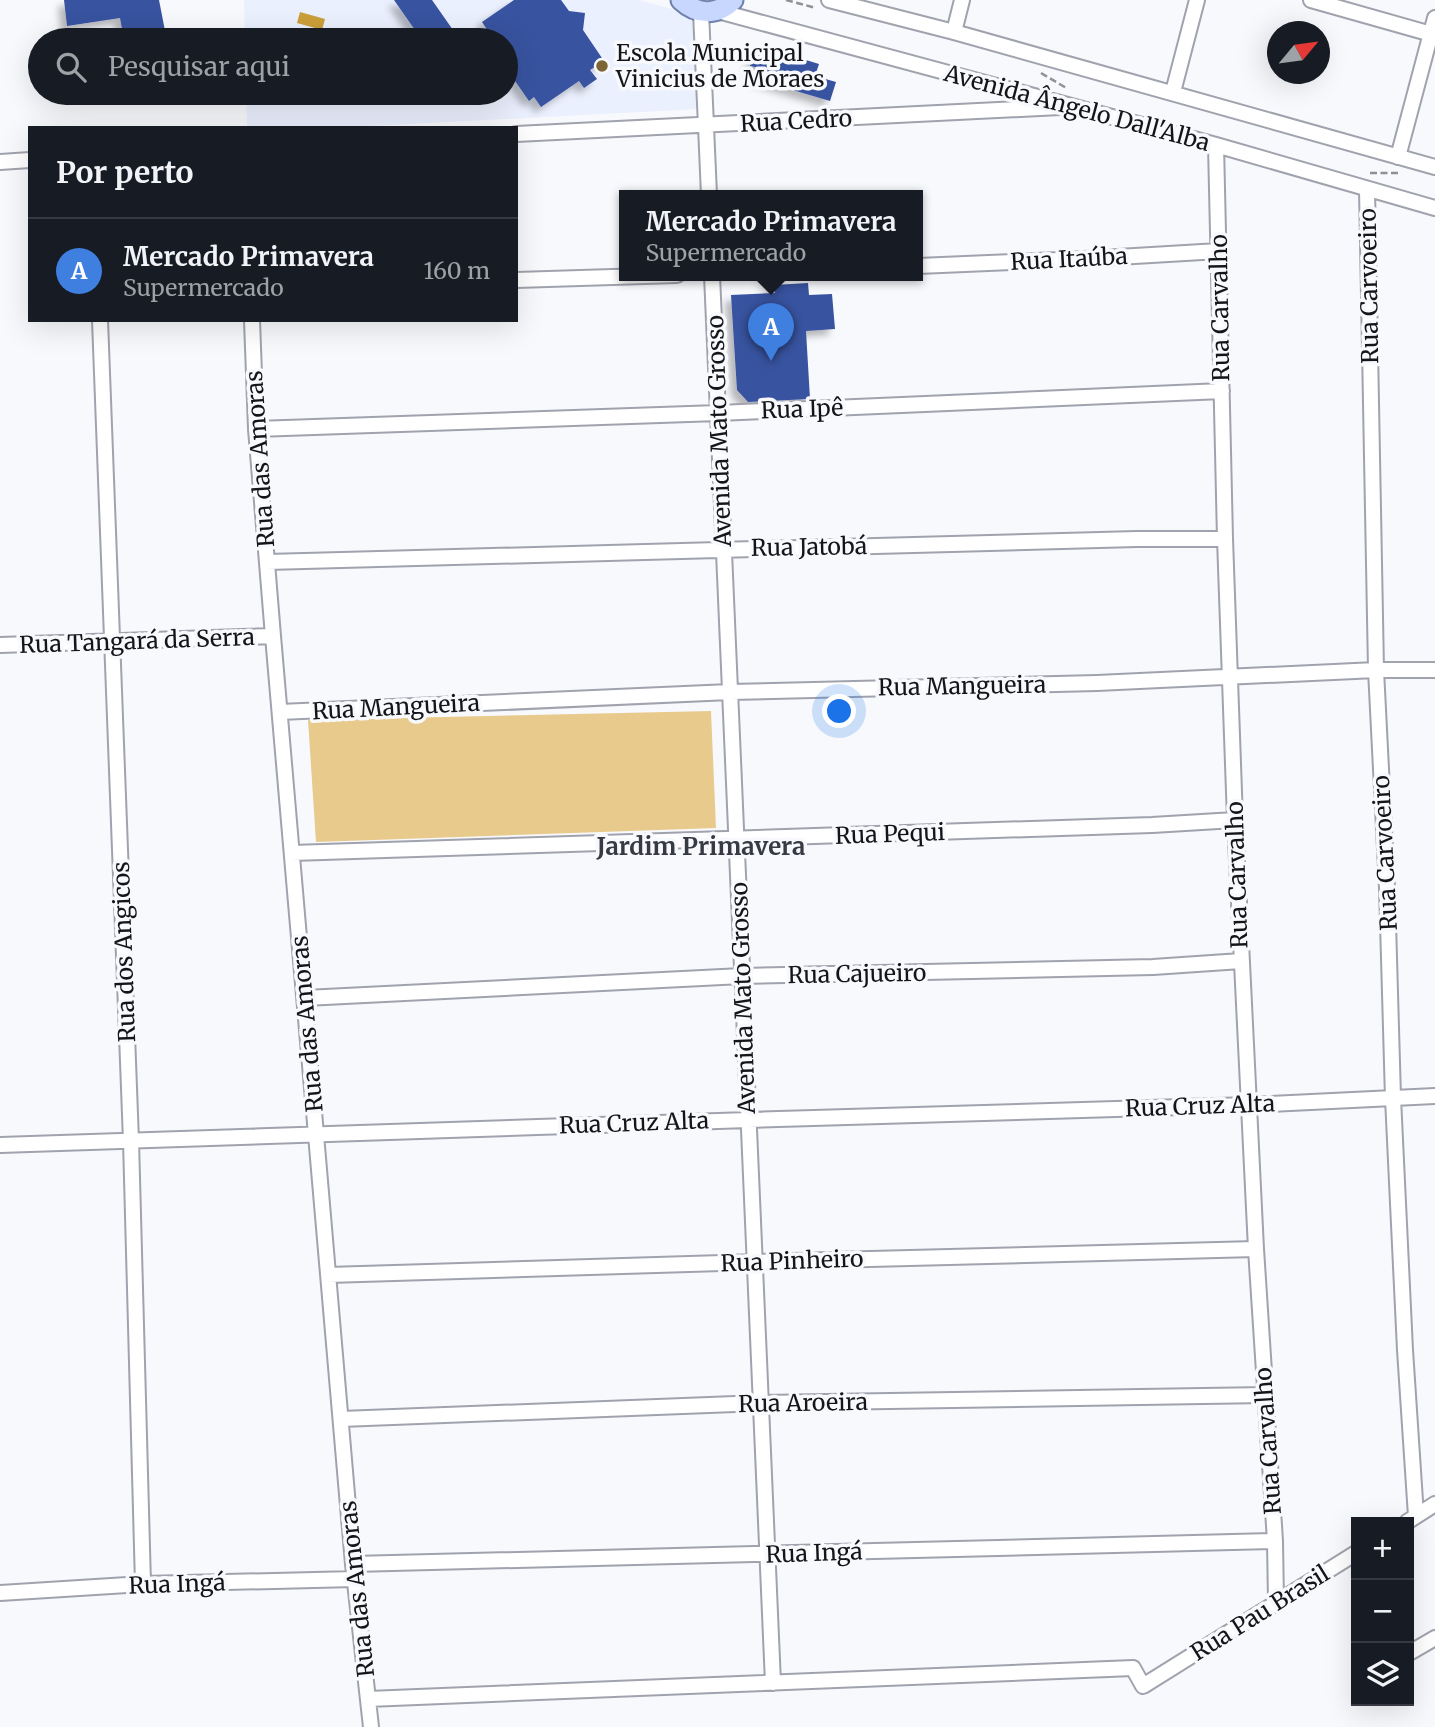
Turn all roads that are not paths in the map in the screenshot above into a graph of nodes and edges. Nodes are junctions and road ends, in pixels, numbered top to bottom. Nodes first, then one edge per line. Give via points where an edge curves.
1 (664, 0) edge
2 (962, 0) edge
3 (1197, 0) edge
4 (1311, 0) edge
5 (827, 5) edge
6 (704, 6) edge
7 (1435, 18) edge
8 (954, 32) junction
9 (1432, 34) edge
10 (1173, 92) junction
11 (1075, 107) junction
12 (705, 125) junction
13 (518, 134) edge
14 (1216, 145) junction
15 (1398, 157) junction
16 (28, 160) edge
17 (0, 162) edge
18 (1435, 167) edge
19 (1367, 181) junction
20 (709, 190) edge
21 (1435, 208) edge
22 (1219, 251) junction
23 (923, 266) edge
24 (619, 277) edge
25 (518, 281) edge
26 (712, 281) edge
27 (100, 322) edge
28 (252, 322) edge
29 (1222, 391) junction
30 (718, 412) junction
31 (256, 429) junction
32 (1225, 539) junction
33 (724, 549) junction
34 (267, 562) junction
35 (273, 636) junction
36 (111, 641) junction
37 (0, 645) edge
38 (1376, 670) junction
39 (1435, 670) edge
40 (1230, 678) junction
41 (730, 692) junction
42 (280, 712) junction
43 (1235, 820) junction
44 (736, 839) junction
45 (292, 853) junction
46 (1241, 961) junction
47 (742, 976) junction
48 (305, 998) junction
49 (1435, 1097) edge
50 (1393, 1098) junction
51 (1249, 1105) junction
52 (748, 1119) junction
53 (316, 1134) junction
54 (131, 1141) junction
55 (0, 1145) edge
56 (1256, 1249) junction
57 (755, 1262) junction
58 (328, 1275) junction
59 (1266, 1395) junction
60 (761, 1403) junction
61 (341, 1419) junction
62 (1435, 1504) edge
63 (1412, 1517) edge
64 (1414, 1518) edge
65 (1275, 1541) junction
66 (767, 1554) junction
67 (1351, 1556) edge
68 (353, 1563) junction
69 (355, 1579) junction
70 (143, 1584) junction
71 (0, 1593) edge
72 (1276, 1603) junction
73 (1435, 1637) edge
74 (1414, 1650) edge
75 (773, 1683) junction
76 (368, 1699) junction
77 (371, 1727) edge

1 - 6 main road, Avenida Ângelo Dall'Alba
2 - 8 street
3 - 10 street
4 - 9 street
5 - 8 street, Avenida Ângelo Dall'Alba
6 - 11 street, Avenida Ângelo Dall'Alba
6 - 12 street
7 - 9 street
8 - 10 street, Avenida Ângelo Dall'Alba
9 - 15 street
10 - 15 street, Avenida Ângelo Dall'Alba
11 - 12 street, Rua Cedro
11 - 14 street, Avenida Ângelo Dall'Alba
12 - 13 street, Rua Cedro
12 - 20 street
14 - 19 street, Avenida Ângelo Dall'Alba
14 - 22 street, Rua Carvalho
15 - 18 street, Avenida Ângelo Dall'Alba
16 - 17 street
19 - 21 street, Avenida Ângelo Dall'Alba
19 - 38 street, Rua Carvoeiro
22 - 23 street, Rua Itaúba
22 - 29 street, Rua Carvalho
24 - 25 street
26 - 30 street, Avenida Mato Grosso
27 - 36 street, Rua dos Angicos
28 - 31 street, Rua das Amoras
29 - 30 street, Rua Ipê
29 - 32 street, Rua Carvalho
30 - 31 street, Rua Ipê
30 - 33 street, Avenida Mato Grosso
31 - 34 street, Rua das Amoras
32 - 33 street, Rua Jatobá
32 - 40 street, Rua Carvalho
33 - 34 street, Rua Jatobá
33 - 41 street, Avenida Mato Grosso
34 - 35 street, Rua das Amoras
35 - 36 street, Rua Tangará da Serra
35 - 42 street, Rua das Amoras
36 - 37 street, Rua Tangará da Serra
36 - 54 street, Rua dos Angicos
38 - 39 street, Rua Mangueira
38 - 40 street, Rua Mangueira
38 - 50 street, Rua Carvoeiro
40 - 41 street, Rua Mangueira
40 - 43 street, Rua Carvalho
41 - 42 street, Rua Mangueira
41 - 44 street, Avenida Mato Grosso
42 - 45 street, Rua das Amoras
43 - 44 street, Rua Pequi
43 - 46 street, Rua Carvalho
44 - 45 street, Rua Pequi
44 - 47 street, Avenida Mato Grosso
45 - 48 street, Rua das Amoras
46 - 47 street, Rua Cajueiro
46 - 51 street, Rua Carvalho
47 - 48 street, Rua Cajueiro
47 - 52 street, Avenida Mato Grosso
48 - 53 street, Rua das Amoras
49 - 50 street, Rua Cruz Alta
50 - 51 street, Rua Cruz Alta
50 - 63 street, Rua Carvoeiro
51 - 52 street, Rua Cruz Alta
51 - 56 street, Rua Carvalho
52 - 53 street, Rua Cruz Alta
52 - 57 street, Avenida Mato Grosso
53 - 54 street, Rua Cruz Alta
53 - 58 street, Rua das Amoras
54 - 55 street, Rua Cruz Alta
54 - 70 street, Rua dos Angicos
56 - 57 street, Rua Pinheiro
56 - 59 street, Rua Carvalho
57 - 58 street, Rua Pinheiro
57 - 60 street, Avenida Mato Grosso
58 - 61 street, Rua das Amoras
59 - 60 street, Rua Aroeira
59 - 65 street, Rua Carvalho
60 - 61 street, Rua Aroeira
60 - 66 street, Avenida Mato Grosso
61 - 68 street, Rua das Amoras
62 - 64 street
65 - 66 street, Rua Ingá
65 - 72 street, Rua Carvalho
66 - 68 street, Rua Ingá
66 - 75 street, Avenida Mato Grosso
67 - 72 street, Rua Pau Brasil
68 - 69 street, Rua das Amoras
69 - 70 street, Rua Ingá
69 - 76 street, Rua das Amoras
70 - 71 street, Rua Ingá
72 - 75 street, Rua Pau Brasil via 1143,1686 1133,1668
73 - 74 street
75 - 76 street
76 - 77 street, Rua das Amoras

